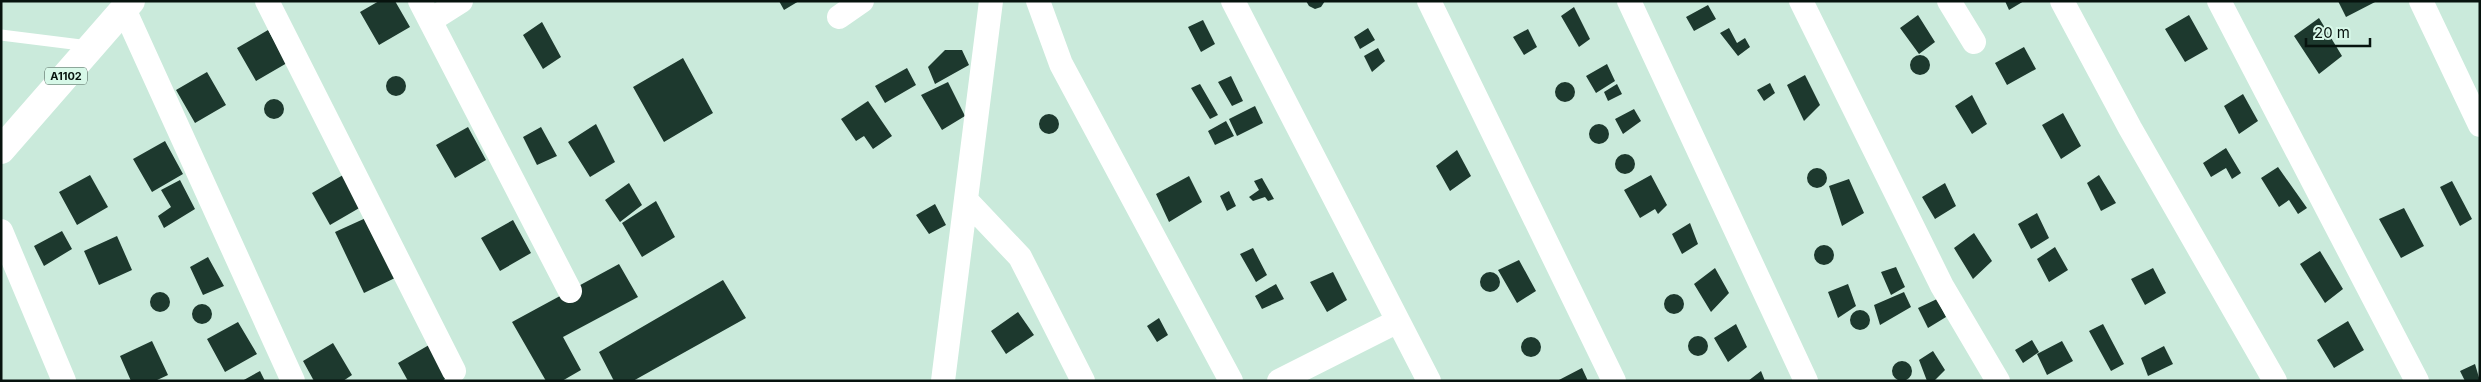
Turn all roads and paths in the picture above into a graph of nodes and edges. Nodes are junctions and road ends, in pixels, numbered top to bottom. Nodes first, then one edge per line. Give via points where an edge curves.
1 (267, 1) edge
2 (462, 1) edge
3 (862, 1) edge
4 (990, 1) edge
5 (1038, 1) edge
6 (1233, 1) edge
7 (1429, 1) edge
8 (1629, 1) edge
9 (1801, 1) edge
10 (1949, 1) edge
11 (2062, 1) edge
12 (2219, 1) edge
13 (2421, 1) edge
14 (128, 5) edge
15 (425, 11) edge
16 (839, 17) dead end
17 (1, 35) edge
18 (1974, 42) dead end
19 (92, 46) junction
20 (2480, 125) edge
21 (1, 150) edge
22 (966, 200) junction
23 (1, 231) edge
24 (570, 290) dead end
25 (1398, 321) junction
26 (454, 371) dead end
27 (64, 381) edge
28 (293, 381) edge
29 (943, 381) edge
30 (1083, 381) edge
31 (1231, 381) edge
32 (1279, 381) edge
33 (1429, 381) edge
34 (1614, 381) edge
35 (1806, 381) edge
36 (1998, 381) edge
37 (2275, 381) edge
38 (2417, 381) edge

1 - 26 street
2 - 15 street
3 - 16 street
4 - 22 street
5 - 31 street via 1061,64
6 - 25 street
7 - 34 street
8 - 35 street
9 - 36 street via 1942,286
10 - 18 street
11 - 37 street via 2130,128
12 - 38 street
13 - 20 street
14 - 19 main road, A1102
14 - 28 street
15 - 24 street
17 - 19 lane
19 - 21 main road, A1102
22 - 29 street
22 - 30 street via 1020,257
23 - 27 street
25 - 32 street
25 - 33 street

